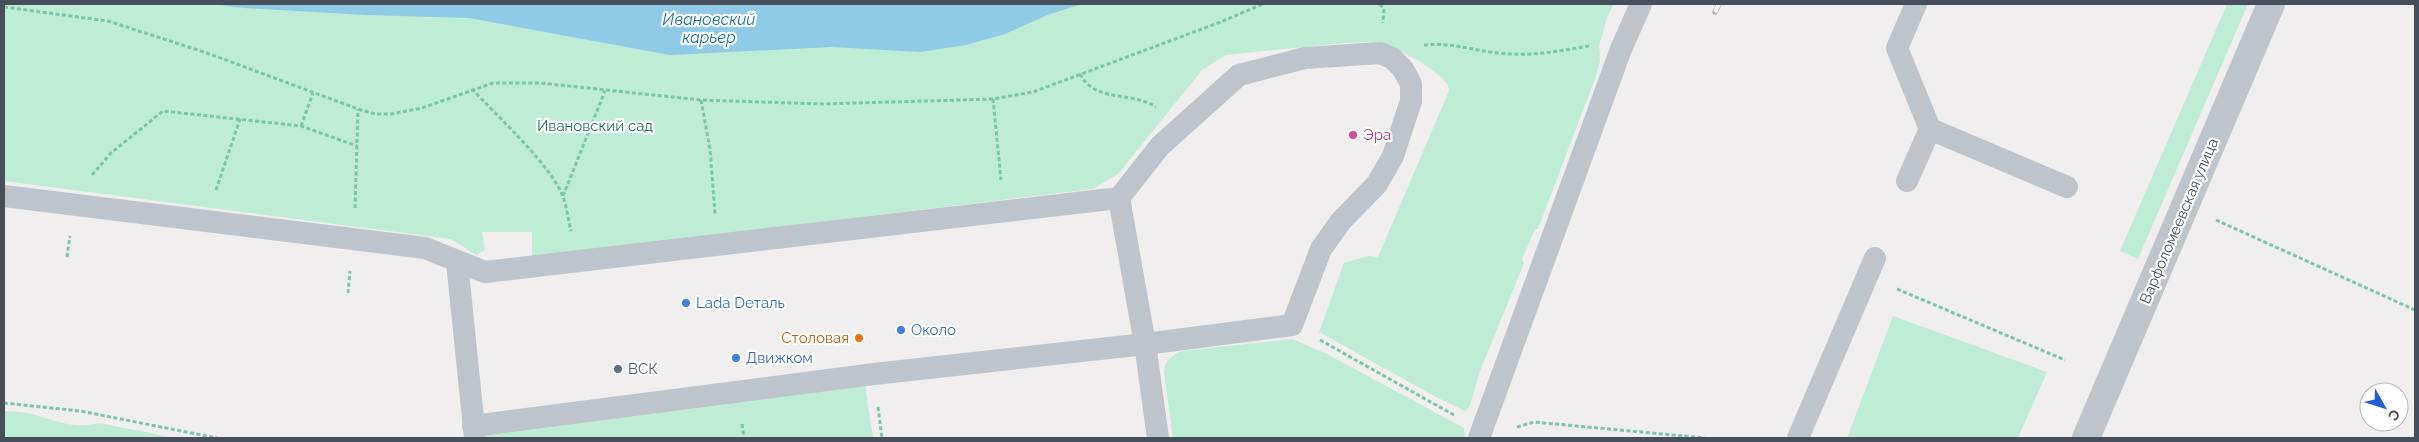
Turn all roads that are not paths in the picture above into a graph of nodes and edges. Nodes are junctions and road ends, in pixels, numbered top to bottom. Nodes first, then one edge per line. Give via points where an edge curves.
1 (1640, 4) edge
2 (1916, 4) edge
3 (2271, 4) edge
4 (1930, 129) junction
5 (1908, 181) dead end
6 (2067, 187) dead end
7 (4, 196) edge
8 (1119, 198) junction
9 (457, 262) junction
10 (1871, 267) road end
11 (1145, 344) junction
12 (474, 432) edge
13 (1158, 438) edge
14 (1479, 438) edge
15 (1798, 438) edge
16 (2086, 438) edge

1 - 14 lane via 1621,48
2 - 4 lane via 1897,48
3 - 16 street, Варфоломеевская улица
4 - 5 lane
4 - 6 lane
7 - 9 lane via 425,248
8 - 9 lane via 485,272
8 - 11 lane
8 - 11 lane via 1160,146 1239,75 1305,58 1380,53 1392,58 1411,84 1411,101 1393,156 1377,184 1341,221 1321,249 1292,325
9 - 12 lane
10 - 15 lane
11 - 12 lane via 874,374
11 - 13 lane

